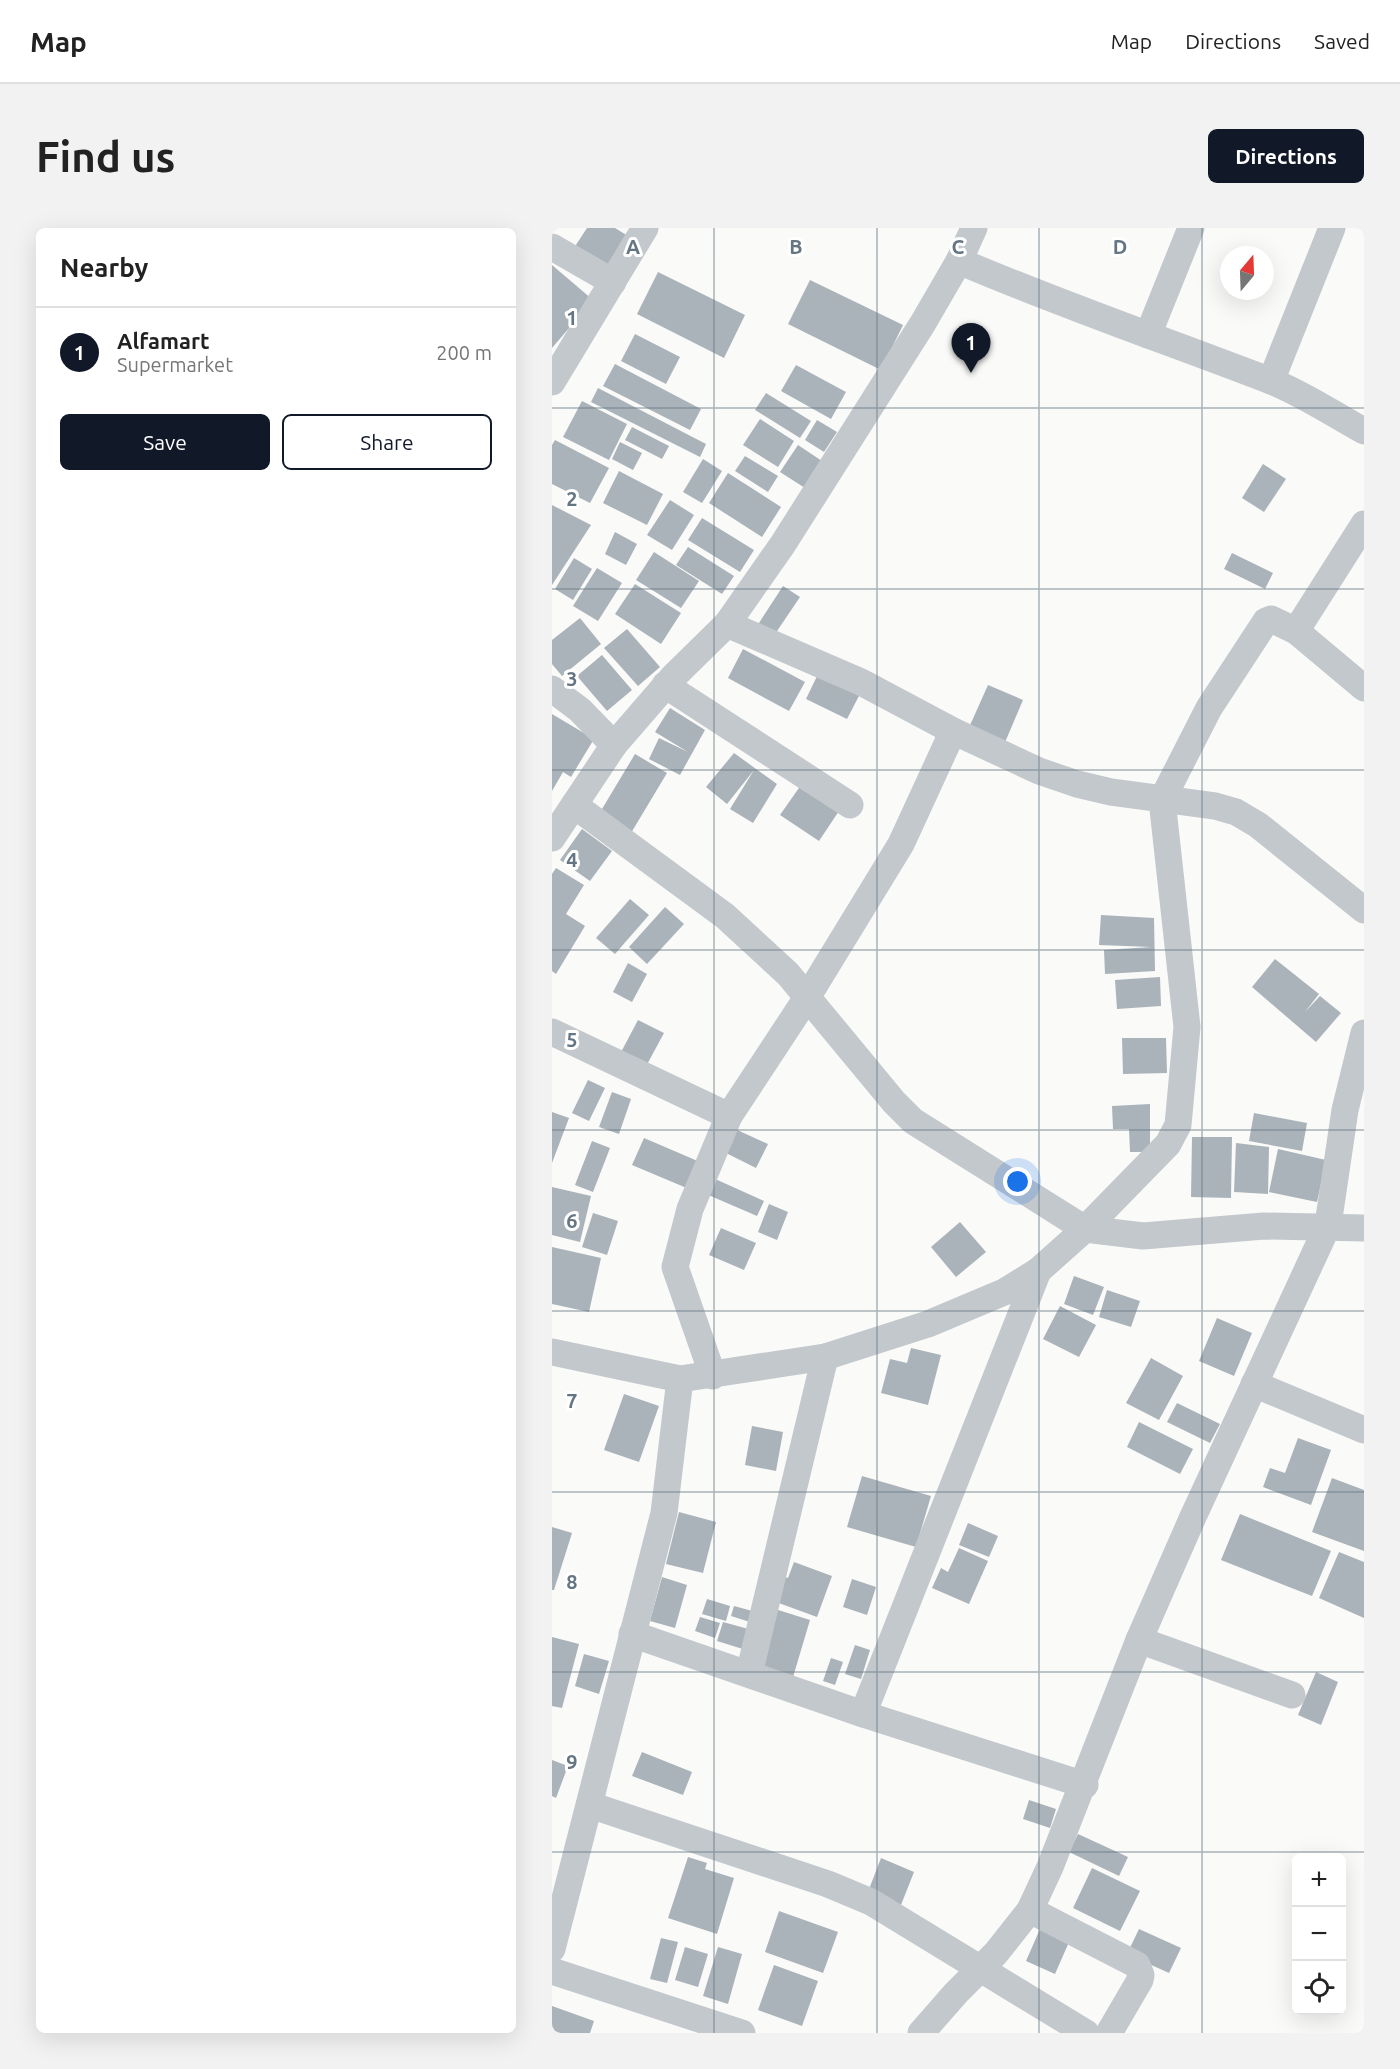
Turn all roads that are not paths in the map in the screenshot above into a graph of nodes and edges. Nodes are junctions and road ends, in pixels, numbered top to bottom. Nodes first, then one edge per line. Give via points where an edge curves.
1 (645, 228) edge
2 (974, 228) edge
3 (1191, 228) edge
4 (1332, 228) edge
5 (552, 248) edge
6 (959, 261) junction
7 (613, 282) junction
8 (1148, 335) junction
9 (1271, 381) junction
10 (552, 382) edge
11 (1364, 431) edge
12 (1364, 524) edge
13 (727, 624) junction
14 (1296, 632) junction
15 (666, 685) junction
16 (1364, 688) edge
17 (552, 689) edge
18 (953, 731) junction
19 (614, 745) junction
20 (1162, 800) junction
21 (574, 805) junction
22 (850, 805) dead end
23 (552, 838) edge
24 (1364, 910) edge
25 (808, 996) junction
26 (552, 1032) edge
27 (1364, 1033) edge
28 (729, 1116) junction
29 (1328, 1225) junction
30 (1364, 1228) edge
31 (1084, 1229) junction
32 (1038, 1271) junction
33 (552, 1352) edge
34 (825, 1357) junction
35 (713, 1376) junction
36 (680, 1379) junction
37 (1254, 1384) junction
38 (1364, 1430) edge
39 (632, 1634) junction
40 (1139, 1640) junction
41 (749, 1674) junction
42 (1292, 1695) dead end
43 (863, 1714) junction
44 (1085, 1785) junction
45 (590, 1805) junction
46 (1030, 1910) junction
47 (552, 1948) edge
48 (978, 1969) junction
49 (552, 1971) edge
50 (742, 2033) edge
51 (921, 2033) edge
52 (1086, 2033) edge
53 (1109, 2033) edge

1 - 7 street
2 - 6 street
3 - 8 street
4 - 9 street
5 - 7 street
6 - 8 street
6 - 13 street via 836,463
7 - 10 street
8 - 9 street
9 - 11 street
12 - 14 street
13 - 15 street
13 - 18 street via 861,682
14 - 16 street
14 - 20 street via 1271,619 1266,621 1209,708
15 - 19 street
15 - 22 street
17 - 19 street
18 - 20 street via 1077,784
18 - 25 street via 901,844
19 - 21 street
20 - 24 street via 1236,812 1258,825
20 - 31 street via 1187,1027 1178,1125 1168,1143
21 - 23 street
21 - 25 street via 725,916
25 - 28 street
25 - 31 street via 913,1121
26 - 28 street
27 - 29 street via 1345,1110
28 - 35 street via 690,1209 675,1267
29 - 30 street
29 - 31 street via 1143,1236
29 - 37 street
31 - 32 street
32 - 34 street via 975,1306
32 - 43 street
33 - 36 street
34 - 35 street
34 - 41 street
35 - 36 street
36 - 39 street via 664,1514
37 - 38 street
37 - 40 street
39 - 41 street
39 - 45 street
40 - 42 street
40 - 44 street
41 - 43 street
43 - 44 street
44 - 46 street
45 - 47 street
45 - 48 street via 871,1902
46 - 48 street
46 - 53 street via 1137,1965 1140,1980
48 - 51 street
48 - 52 street
49 - 50 street

